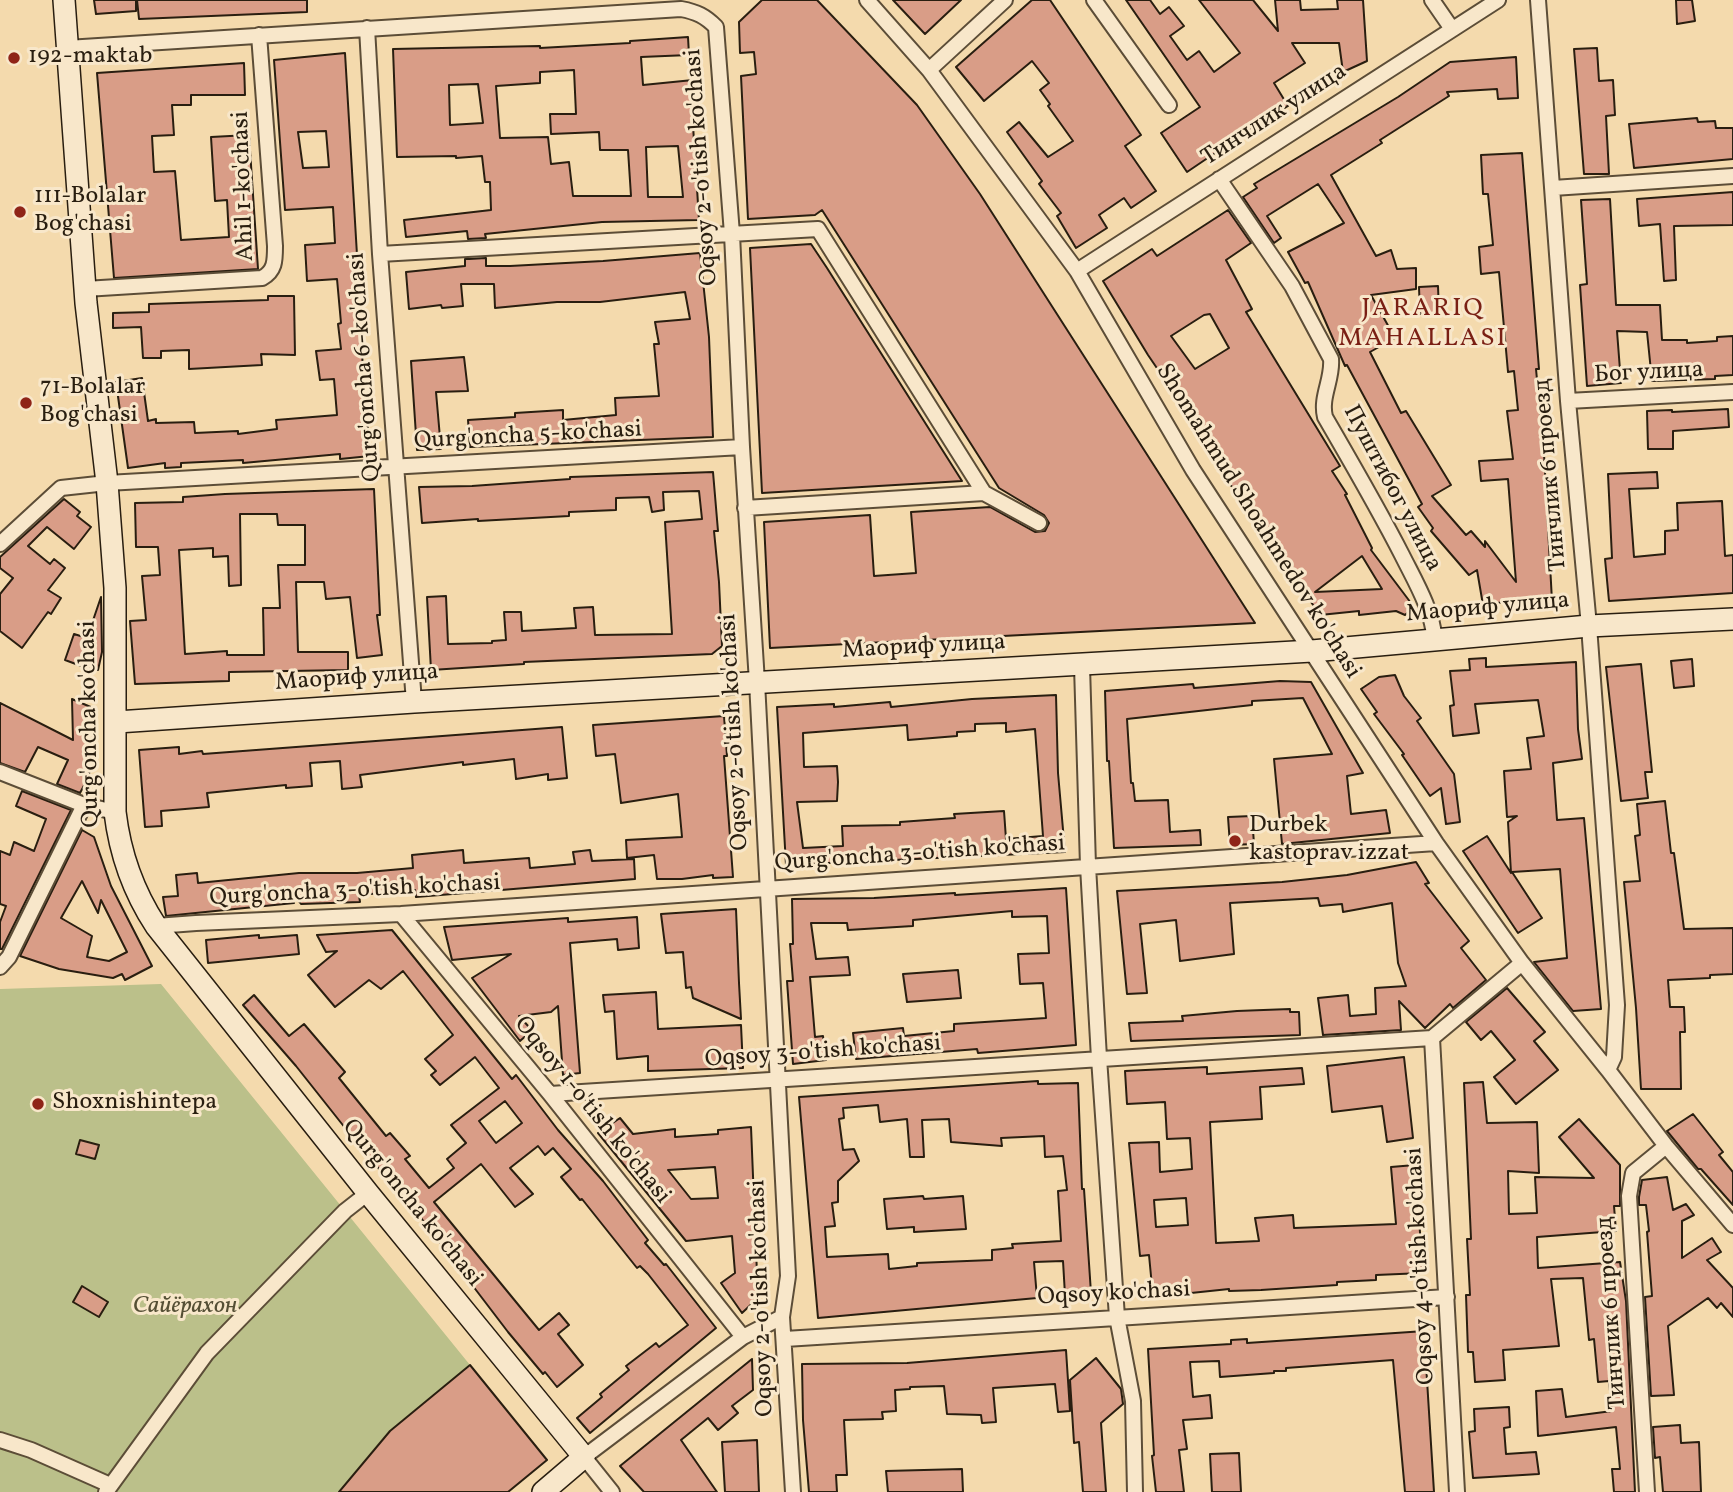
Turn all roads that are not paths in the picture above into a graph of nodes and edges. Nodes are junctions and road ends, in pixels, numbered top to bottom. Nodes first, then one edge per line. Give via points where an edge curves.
1 (64, 0) edge
2 (867, 0) edge
3 (1005, 0) edge
4 (1094, 0) edge
5 (1432, 0) edge
6 (1498, 0) edge
7 (1538, 0) edge
8 (367, 28) junction
9 (1452, 29) junction
10 (259, 36) junction
11 (67, 48) junction
12 (929, 70) junction
13 (1169, 105) dead end
14 (1733, 176) edge
15 (1219, 178) junction
16 (1553, 188) junction
17 (733, 234) junction
18 (380, 254) junction
19 (1077, 271) junction
20 (85, 289) junction
21 (1733, 392) edge
22 (1568, 401) junction
23 (742, 447) junction
24 (397, 467) junction
25 (107, 483) junction
26 (984, 494) junction
27 (745, 508) junction
28 (1039, 523) dead end
29 (0, 544) edge
30 (1733, 619) edge
31 (1589, 626) junction
32 (1435, 641) junction
33 (1312, 651) junction
34 (1082, 666) junction
35 (757, 682) junction
36 (414, 702) junction
37 (117, 722) junction
38 (0, 772) edge
39 (84, 805) junction
40 (115, 812) junction
41 (1436, 843) junction
42 (1087, 866) junction
43 (767, 889) junction
44 (401, 914) junction
45 (156, 926) junction
46 (1522, 963) junction
47 (0, 967) edge
48 (1432, 1038) junction
49 (1099, 1058) junction
50 (1608, 1070) junction
51 (777, 1078) junction
52 (550, 1094) junction
53 (1666, 1146) junction
54 (368, 1193) junction
55 (1733, 1225) edge
56 (1447, 1297) junction
57 (782, 1317) junction
58 (1117, 1317) junction
59 (743, 1337) junction
60 (785, 1339) junction
61 (0, 1440) edge
62 (584, 1457) junction
63 (108, 1489) edge
64 (543, 1492) edge
65 (612, 1492) edge
66 (793, 1492) edge
67 (1135, 1492) edge
68 (1457, 1492) edge
69 (1647, 1492) edge

1 - 11 street, Qurg'oncha ko'chasi
2 - 12 street, Shomahmud Shoahmedov ko'chasi
3 - 12 street
4 - 13 street
5 - 9 street
6 - 9 street, Тинчлик улица
7 - 16 street, Тинчлик 6 проезд
8 - 10 street, Oqsoy 2-o'tish ko'chasi
8 - 17 street, Oqsoy 2-o'tish ko'chasi via 665,10 695,11 707,17 716,27
8 - 18 street, Qurg'oncha 6-ko'chasi
9 - 15 street, Тинчлик улица
10 - 11 street, Oqsoy 2-o'tish ko'chasi
10 - 20 street, Ahil 1-ko'chasi via 275,246 270,274
11 - 20 street, Qurg'oncha ko'chasi
12 - 19 street, Shomahmud Shoahmedov ko'chasi
14 - 16 street
15 - 19 street, Тинчлик улица
15 - 32 street, Пуштибог улица via 1292,286 1331,359 1322,407 1325,416 1427,604
16 - 22 street, Тинчлик 6 проезд
17 - 18 street
17 - 23 street, Oqsoy 2-o'tish ko'chasi
17 - 26 street via 818,229
18 - 24 street, Qurg'oncha 6-ko'chasi
19 - 33 street, Shomahmud Shoahmedov ko'chasi via 1193,470
20 - 25 street, Qurg'oncha ko'chasi
21 - 22 street, Бог улица
22 - 31 street, Тинчлик 6 проезд
23 - 24 street, Qurg'oncha 5-ko'chasi
23 - 27 street, Oqsoy 2-o'tish ko'chasi
24 - 25 street, Qurg'oncha 5-ko'chasi
24 - 36 street, Qurg'oncha 6-ko'chasi
25 - 29 street, Qurg'oncha 5-ko'chasi via 61,488
25 - 37 street, Qurg'oncha ko'chasi via 115,588
26 - 27 street
26 - 28 street
27 - 35 street, Oqsoy 2-o'tish ko'chasi
30 - 31 street, Маориф улица
31 - 32 street, Маориф улица
31 - 50 street, Тинчлик 6 проезд via 1617,1004 1614,1057
32 - 33 street, Маориф улица
33 - 34 street, Маориф улица
33 - 41 street, Shomahmud Shoahmedov ko'chasi
34 - 35 street, Маориф улица
34 - 42 street
35 - 36 street, Маориф улица
35 - 43 street, Oqsoy 2-o'tish ko'chasi
36 - 37 street, Маориф улица
37 - 40 street, Qurg'oncha ko'chasi
38 - 39 street
39 - 40 street
39 - 47 street
40 - 45 street, Qurg'oncha ko'chasi via 128,873
41 - 42 street, Qurg'oncha 3-o'tish ko'chasi
41 - 46 street, Shomahmud Shoahmedov ko'chasi
42 - 43 street, Qurg'oncha 3-o'tish ko'chasi
42 - 49 street
43 - 44 street, Qurg'oncha 3-o'tish ko'chasi
43 - 51 street, Oqsoy 2-o'tish ko'chasi
44 - 45 street, Qurg'oncha 3-o'tish ko'chasi
44 - 52 street, Oqsoy 1-o'tish ko'chasi
45 - 54 street, Qurg'oncha ko'chasi
46 - 48 street
46 - 50 street, Shomahmud Shoahmedov ko'chasi
48 - 49 street, Oqsoy 3-o'tish ko'chasi
48 - 56 street, Oqsoy 4-o'tish ko'chasi
49 - 51 street, Oqsoy 3-o'tish ko'chasi
49 - 58 street
50 - 53 street, Shomahmud Shoahmedov ko'chasi
51 - 52 street, Oqsoy 3-o'tish ko'chasi
51 - 57 street, Oqsoy 2-o'tish ko'chasi via 788,1276
52 - 59 street, Oqsoy 1-o'tish ko'chasi
53 - 55 street, Shomahmud Shoahmedov ko'chasi
53 - 69 street, Тинчлик 6 проезд via 1633,1173 1629,1196
54 - 62 street, Qurg'oncha ko'chasi
54 - 63 street via 207,1353
56 - 58 street, Oqsoy ko'chasi
56 - 68 street, Oqsoy 4-o'tish ko'chasi
57 - 59 street
57 - 60 street, Oqsoy 2-o'tish ko'chasi
58 - 60 street, Oqsoy ko'chasi
58 - 67 street via 1133,1401
59 - 62 street
60 - 66 street, Oqsoy 2-o'tish ko'chasi
61 - 63 street via 31,1450
62 - 64 street
62 - 65 street, Qurg'oncha ko'chasi

